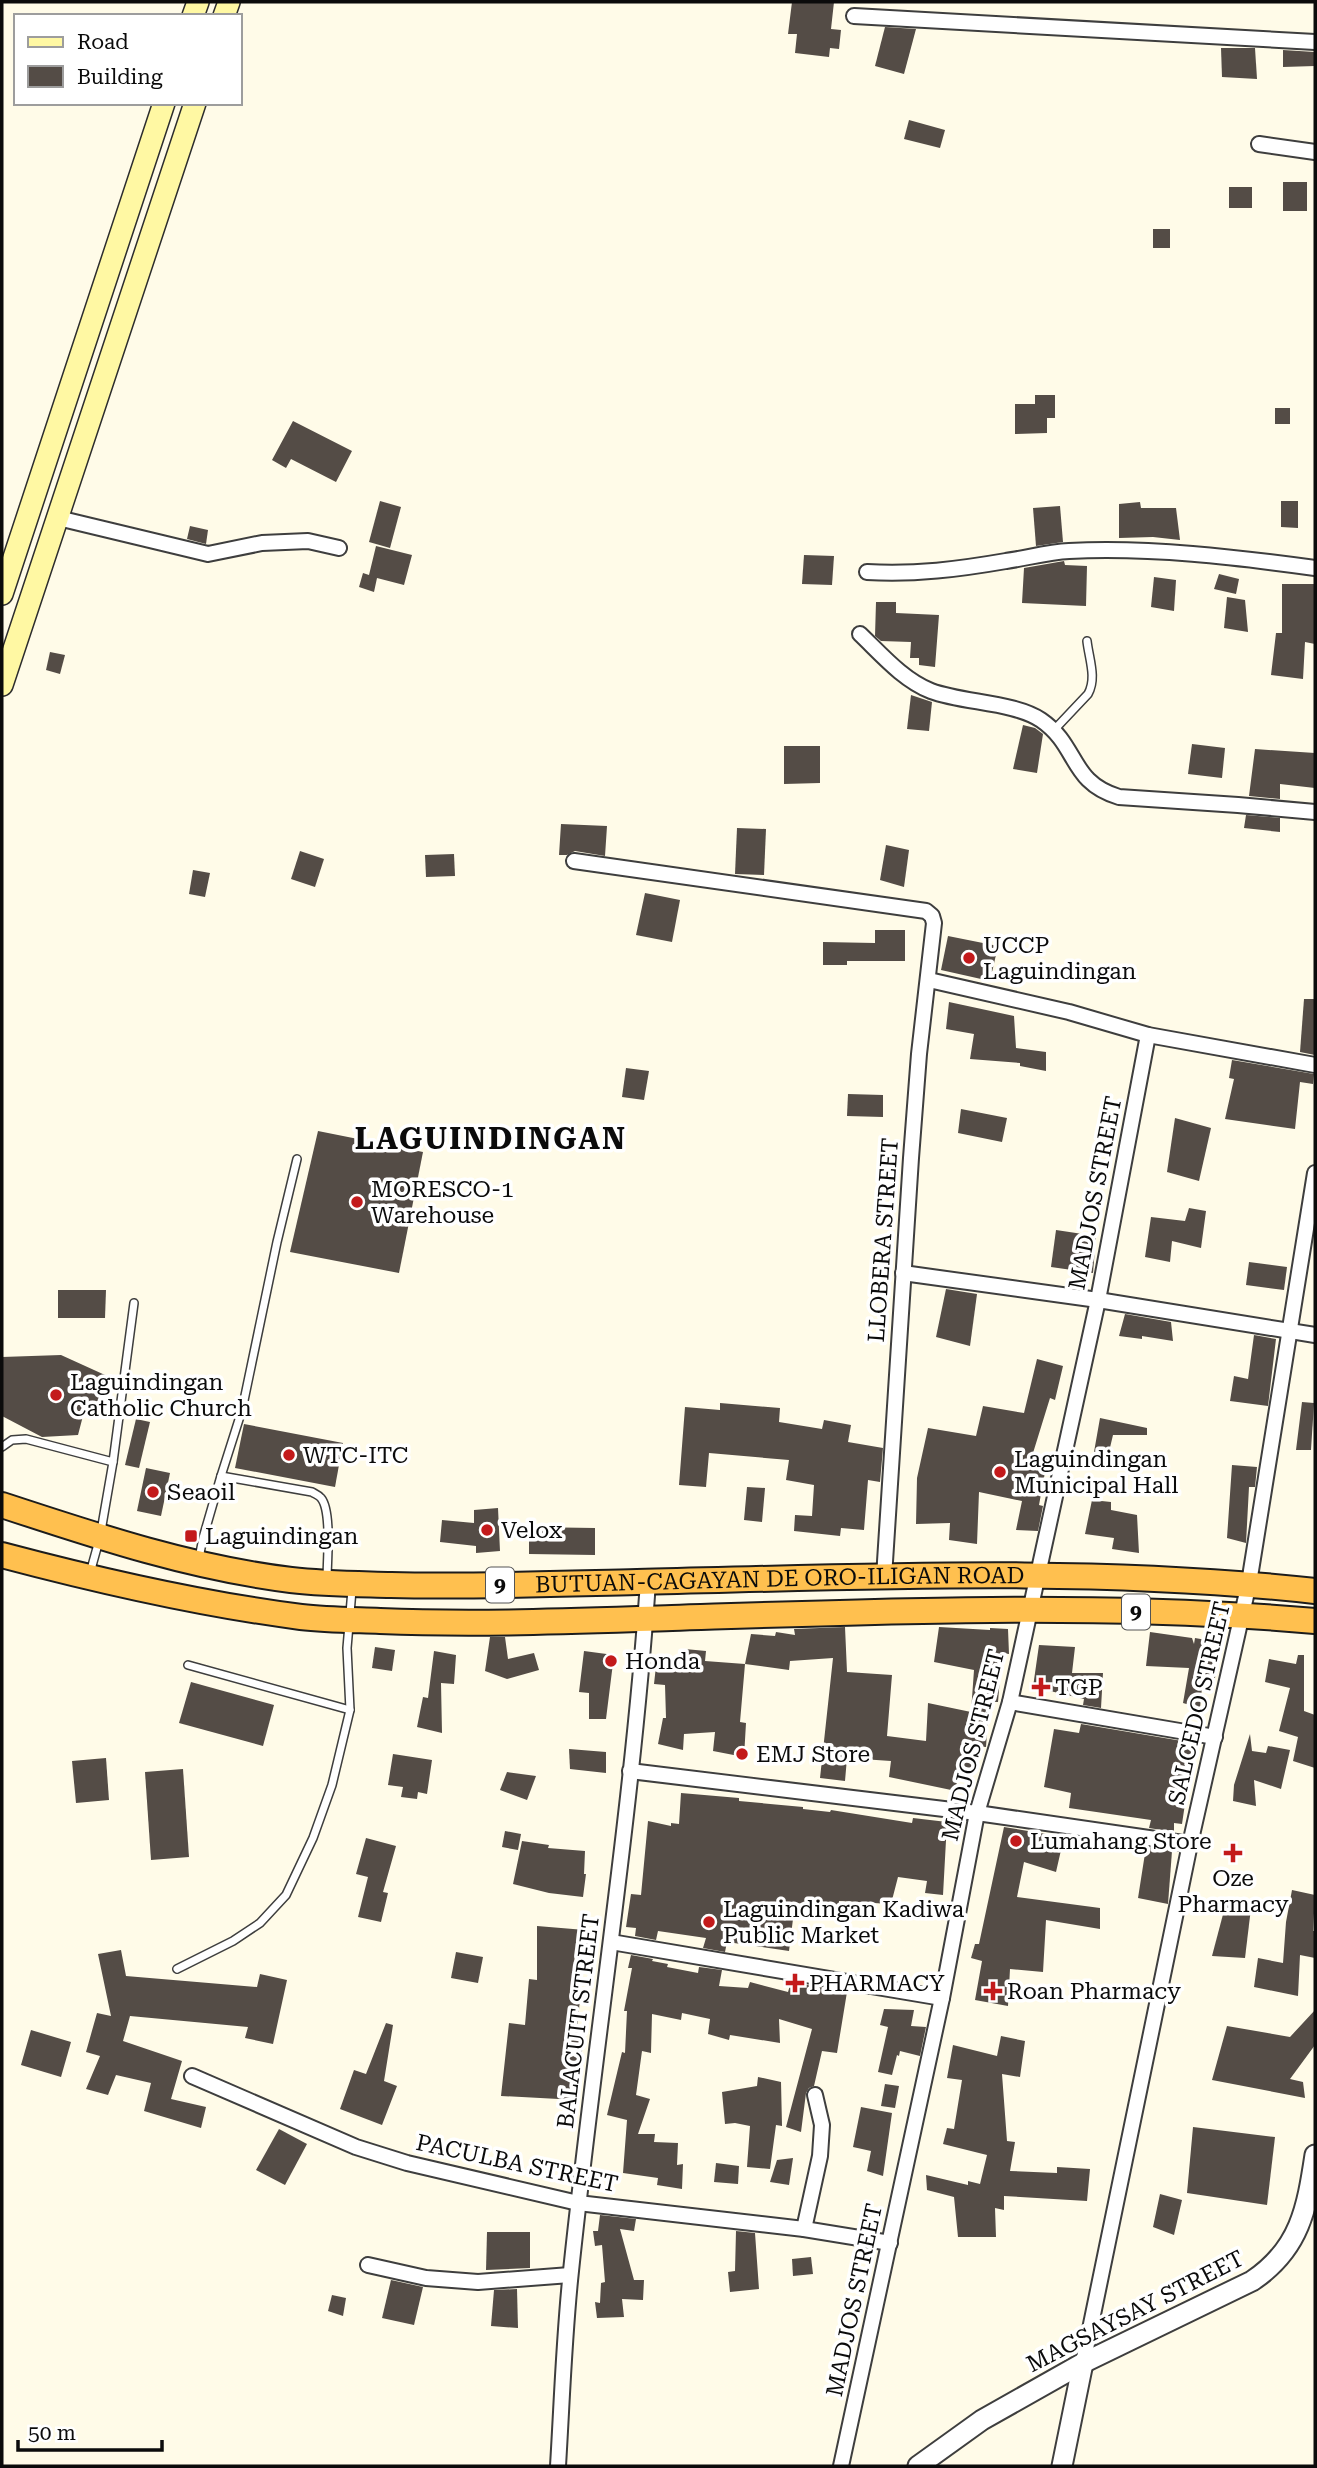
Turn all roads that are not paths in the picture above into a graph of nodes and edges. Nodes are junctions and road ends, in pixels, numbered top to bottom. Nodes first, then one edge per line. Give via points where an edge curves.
1 (854, 16) dead end
2 (1315, 42) edge
3 (163, 105) edge
4 (194, 105) edge
5 (1259, 144) dead end
6 (1315, 152) edge
7 (58, 518) junction
8 (339, 548) dead end
9 (1315, 568) edge
10 (867, 572) dead end
11 (2, 594) edge
12 (860, 634) dead end
13 (1087, 641) dead end
14 (2, 685) edge
15 (1054, 730) junction
16 (1315, 813) edge
17 (574, 861) dead end
18 (929, 980) junction
19 (1148, 1035) junction
20 (1315, 1065) edge
21 (297, 1159) dead end
22 (1315, 1173) edge
23 (903, 1273) junction
24 (1098, 1300) junction
25 (134, 1303) dead end
26 (1291, 1331) junction
27 (1315, 1335) edge
28 (2, 1447) edge
29 (113, 1462) junction
30 (221, 1476) junction
31 (2, 1505) edge
32 (100, 1537) junction
33 (2, 1555) edge
34 (199, 1563) junction
35 (1037, 1576) junction
36 (89, 1577) junction
37 (884, 1577) junction
38 (648, 1582) junction
39 (1250, 1583) junction
40 (340, 1584) junction
41 (1315, 1591) edge
42 (1029, 1609) junction
43 (1243, 1614) junction
44 (645, 1618) junction
45 (351, 1620) junction
46 (1315, 1621) edge
47 (188, 1665) dead end
48 (1010, 1702) junction
49 (351, 1710) junction
50 (1215, 1737) junction
51 (631, 1771) junction
52 (978, 1813) junction
53 (1191, 1844) junction
54 (611, 1942) junction
55 (177, 1969) dead end
56 (942, 1998) junction
57 (192, 2076) dead end
58 (815, 2095) dead end
59 (1315, 2155) edge
60 (578, 2203) junction
61 (804, 2229) junction
62 (890, 2243) junction
63 (368, 2265) dead end
64 (570, 2275) junction
65 (1083, 2362) junction
66 (558, 2466) edge
67 (841, 2466) edge
68 (918, 2466) edge
69 (1062, 2466) edge

1 - 2 street
3 - 11 main road
4 - 7 main road
5 - 6 street
7 - 8 street via 208,554 262,543 307,541
7 - 14 main road
9 - 10 street via 1130,550 1080,551 926,572
12 - 15 street via 912,681 932,691 1038,718
13 - 15 lane via 1092,687
15 - 16 street via 1085,779 1101,792
17 - 18 street, LLOBERA STREET via 926,911 934,923
18 - 19 street
18 - 23 street, LLOBERA STREET
19 - 20 street
19 - 24 street, MADJOS STREET
21 - 30 lane via 242,1410
22 - 26 street, SALCEDO STREET
23 - 24 street
23 - 37 street, LLOBERA STREET
24 - 26 street
24 - 35 street, MADJOS STREET
25 - 29 lane
26 - 27 street
26 - 39 street, SALCEDO STREET
28 - 29 lane via 26,1439
29 - 32 lane
30 - 34 lane
30 - 40 lane via 320,1496
31 - 32 highway, BUTUAN-CAGAYAN DE ORO-ILIGAN ROAD / 9
32 - 34 highway, BUTUAN-CAGAYAN DE ORO-ILIGAN ROAD / 9
32 - 36 lane
33 - 36 highway, BUTUAN-CAGAYAN DE ORO-ILIGAN ROAD / 9
34 - 40 highway, BUTUAN-CAGAYAN DE ORO-ILIGAN ROAD / 9
35 - 37 highway, BUTUAN-CAGAYAN DE ORO-ILIGAN ROAD / 9
35 - 39 highway, BUTUAN-CAGAYAN DE ORO-ILIGAN ROAD / 9
35 - 42 street, MADJOS STREET
36 - 45 highway, BUTUAN-CAGAYAN DE ORO-ILIGAN ROAD / 9 via 302,1617
37 - 38 highway, BUTUAN-CAGAYAN DE ORO-ILIGAN ROAD / 9
38 - 40 highway, BUTUAN-CAGAYAN DE ORO-ILIGAN ROAD / 9
38 - 44 street, BALACUIT STREET
39 - 41 highway, BUTUAN-CAGAYAN DE ORO-ILIGAN ROAD / 9
39 - 43 street, SALCEDO STREET
40 - 45 lane
42 - 43 highway, BUTUAN-CAGAYAN DE ORO-ILIGAN ROAD / 9
42 - 44 highway, BUTUAN-CAGAYAN DE ORO-ILIGAN ROAD / 9
42 - 48 street, MADJOS STREET
43 - 46 highway, BUTUAN-CAGAYAN DE ORO-ILIGAN ROAD / 9
43 - 50 street, SALCEDO STREET
44 - 45 highway, BUTUAN-CAGAYAN DE ORO-ILIGAN ROAD / 9 via 469,1625
44 - 51 street, BALACUIT STREET
45 - 49 lane via 347,1648
47 - 49 lane
48 - 50 street
48 - 52 street, MADJOS STREET
49 - 55 lane via 332,1785 286,1895 260,1923
50 - 53 street, SALCEDO STREET
51 - 52 street
51 - 54 street, BALACUIT STREET
52 - 53 street
52 - 56 street, MADJOS STREET
53 - 65 street, SALCEDO STREET
54 - 56 street
54 - 60 street, BALACUIT STREET
56 - 62 street, MADJOS STREET
57 - 60 street, PACULBA STREET via 356,2147
58 - 61 street via 822,2125 820,2156
59 - 65 street, MAGSAYSAY STREET via 1296,2234 1270,2269
60 - 61 street, PACULBA STREET
60 - 64 street, BALACUIT STREET
61 - 62 street, PACULBA STREET
62 - 67 street, MADJOS STREET
63 - 64 street via 426,2278 478,2282
64 - 66 street, BALACUIT STREET
65 - 68 street, MAGSAYSAY STREET via 982,2420
65 - 69 street

